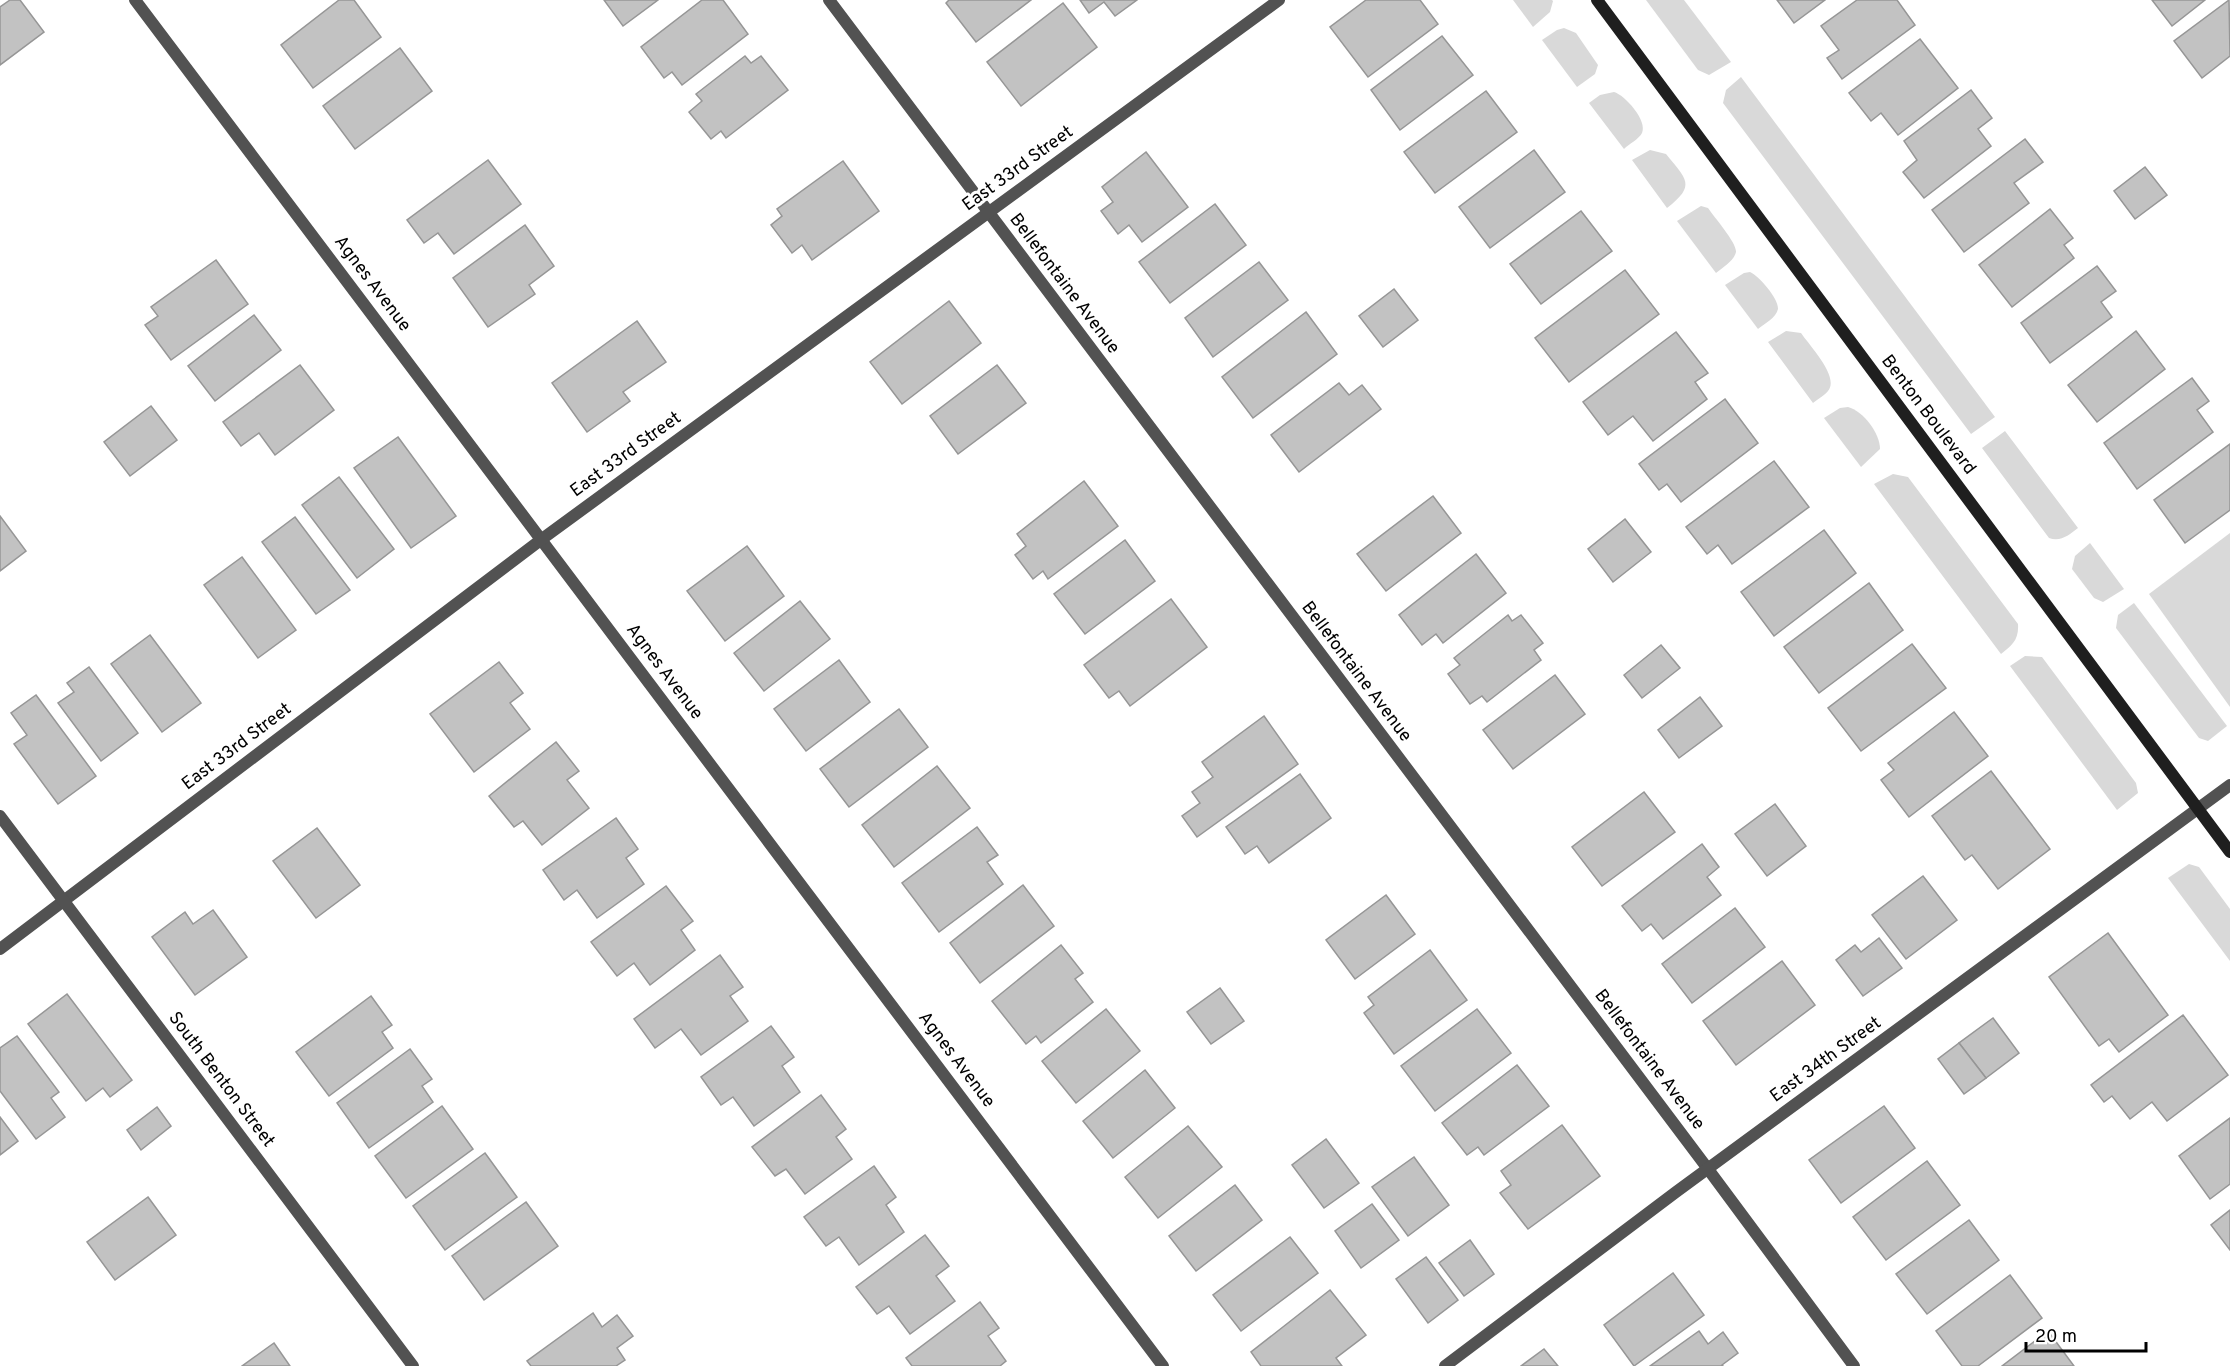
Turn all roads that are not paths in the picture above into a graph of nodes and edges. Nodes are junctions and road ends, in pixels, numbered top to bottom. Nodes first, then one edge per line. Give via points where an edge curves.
1 (135, 0) edge
2 (829, 0) edge
3 (1279, 0) edge
4 (1597, 0) edge
5 (988, 213) junction
6 (542, 539) junction
7 (2230, 785) edge
8 (2198, 809) junction
9 (0, 816) edge
10 (2230, 852) edge
11 (63, 901) junction
12 (0, 949) edge
13 (1708, 1169) junction
14 (413, 1366) edge
15 (1163, 1366) edge
16 (1445, 1366) edge
17 (1854, 1366) edge

1 - 6 street, Agnes Avenue
2 - 5 street, Bellefontaine Avenue
3 - 5 street, East 33rd Street
4 - 8 main road, Benton Boulevard
5 - 6 street, East 33rd Street
5 - 13 street, Bellefontaine Avenue
6 - 11 street, East 33rd Street
6 - 15 street, Agnes Avenue
7 - 8 street, East 34th Street
8 - 10 main road, Benton Boulevard
8 - 13 street, East 34th Street
9 - 11 street, South Benton Street
11 - 12 street, East 33rd Street
11 - 14 street, South Benton Street
13 - 16 street, East 34th Street
13 - 17 street, Bellefontaine Avenue

